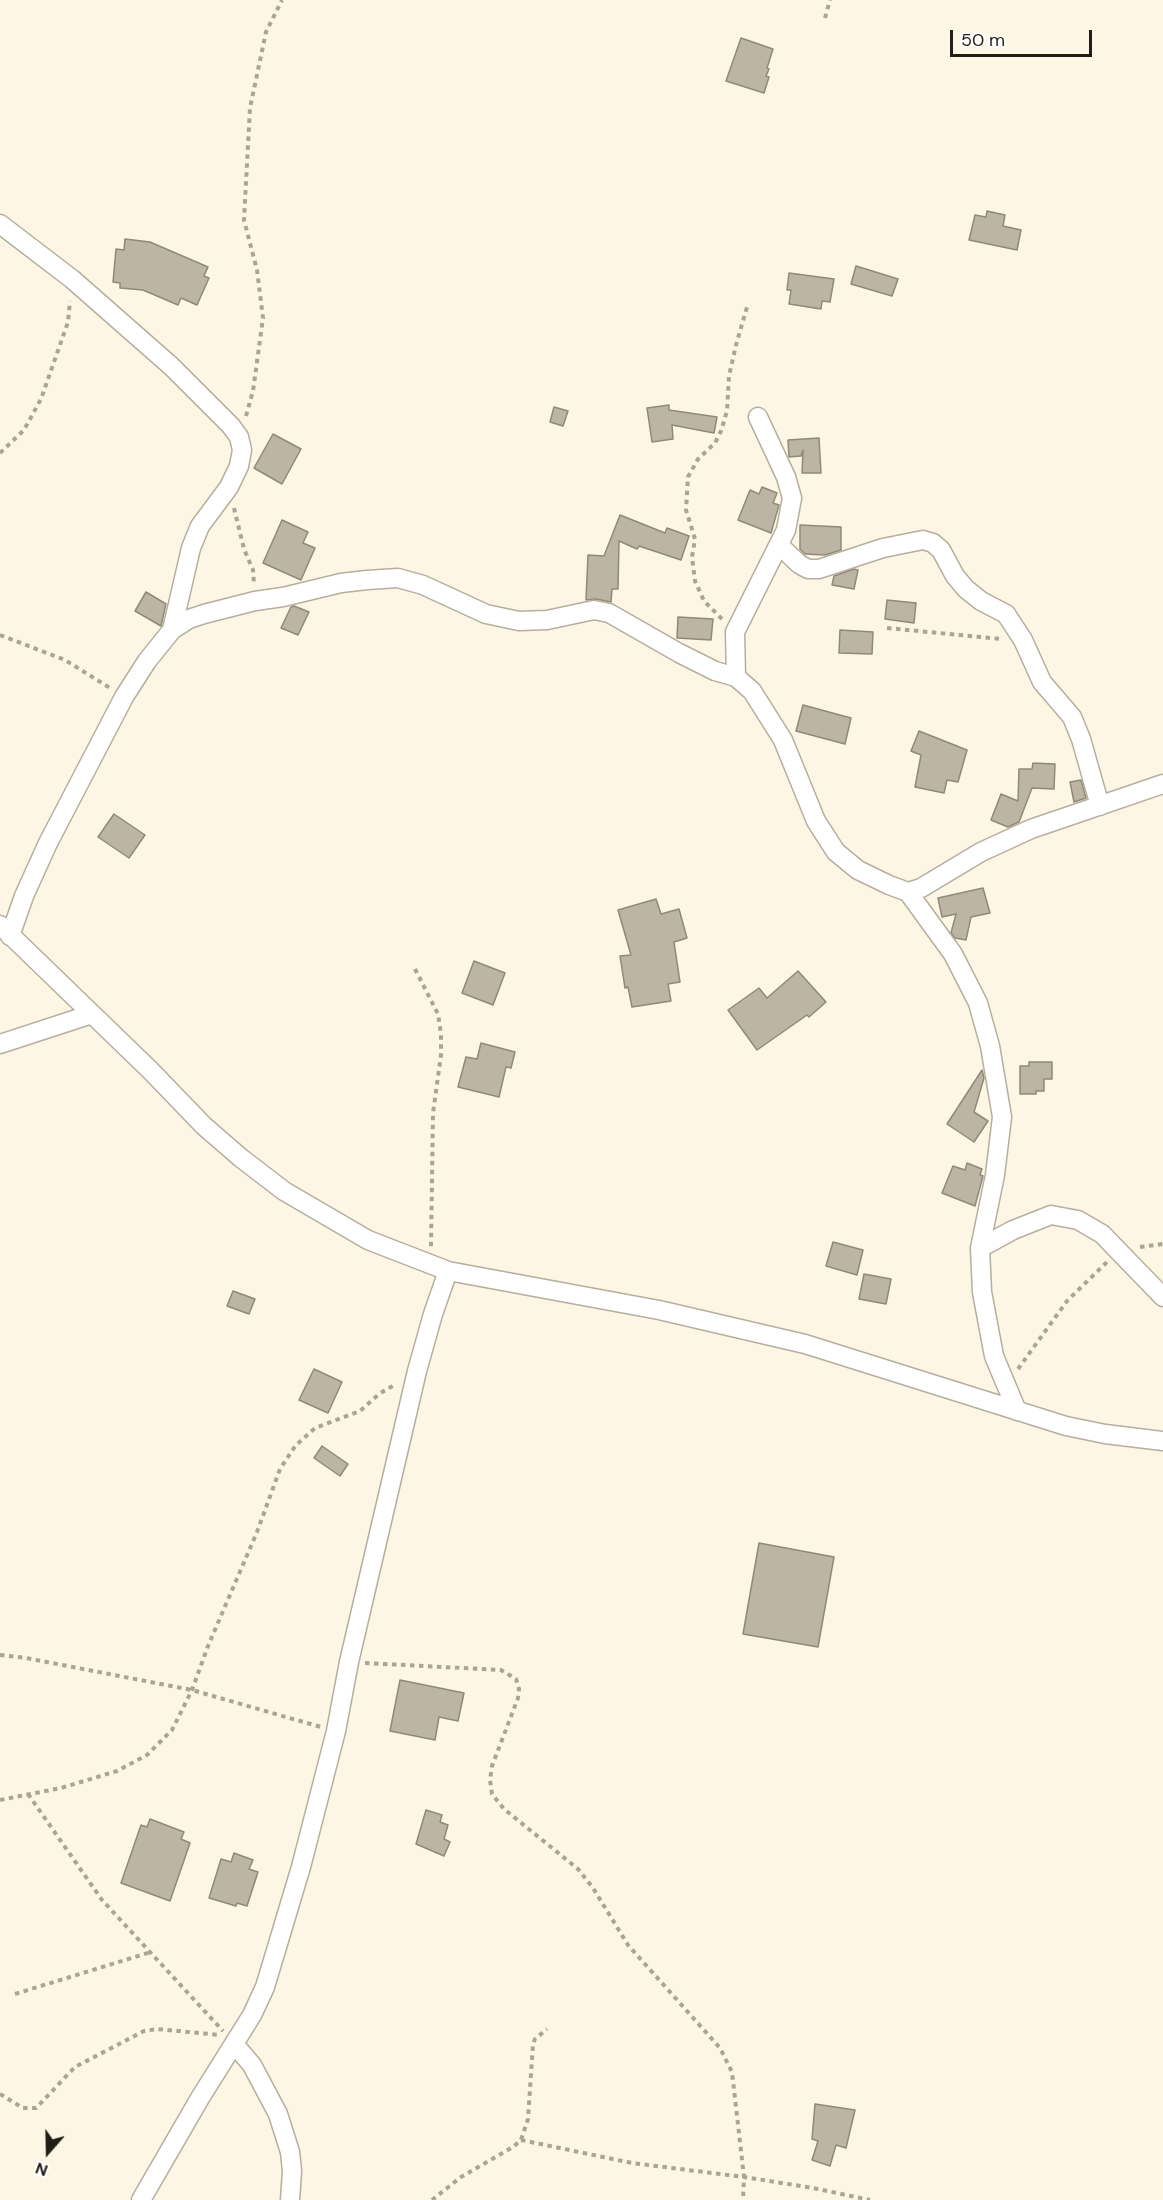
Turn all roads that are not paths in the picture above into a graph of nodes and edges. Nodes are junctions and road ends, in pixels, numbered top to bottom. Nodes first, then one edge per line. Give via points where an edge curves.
1 (0, 224) edge
2 (758, 417) dead end
3 (779, 545) junction
4 (172, 630) junction
5 (736, 677) junction
6 (1163, 784) edge
7 (1100, 806) junction
8 (908, 892) junction
9 (5, 931) edge
10 (92, 1014) junction
11 (0, 1044) edge
12 (980, 1248) junction
13 (442, 1269) junction
14 (1163, 1297) edge
15 (1017, 1411) junction
16 (1163, 1441) edge
17 (235, 2045) junction
18 (141, 2200) edge
19 (290, 2200) edge

1 - 4 street via 72,279 171,366 239,437 242,450 229,487 209,511 195,537
2 - 3 street via 792,498
3 - 5 street via 735,632
3 - 7 street via 799,564 819,570 883,548 923,540 933,543 966,589 1006,614 1042,682 1072,717
4 - 5 street via 189,619 255,601 341,583 399,579 423,585 486,614 519,621 548,620 594,610 609,613 679,653
4 - 9 street via 124,697
5 - 8 street via 752,691 783,740 816,821 836,852 858,870
6 - 7 street
7 - 8 street via 1021,834
8 - 12 street via 953,954 978,1003 990,1046 1002,1117 996,1175
9 - 10 street
10 - 11 street
10 - 13 street via 204,1126 284,1191 368,1240
12 - 14 street via 1051,1215 1078,1220 1102,1234
12 - 15 street via 982,1292 994,1356
13 - 15 street via 659,1310 805,1344
13 - 17 street via 301,1867 266,1987
15 - 16 street via 1066,1426
17 - 18 street
17 - 19 street via 252,2065 278,2114 290,2152

